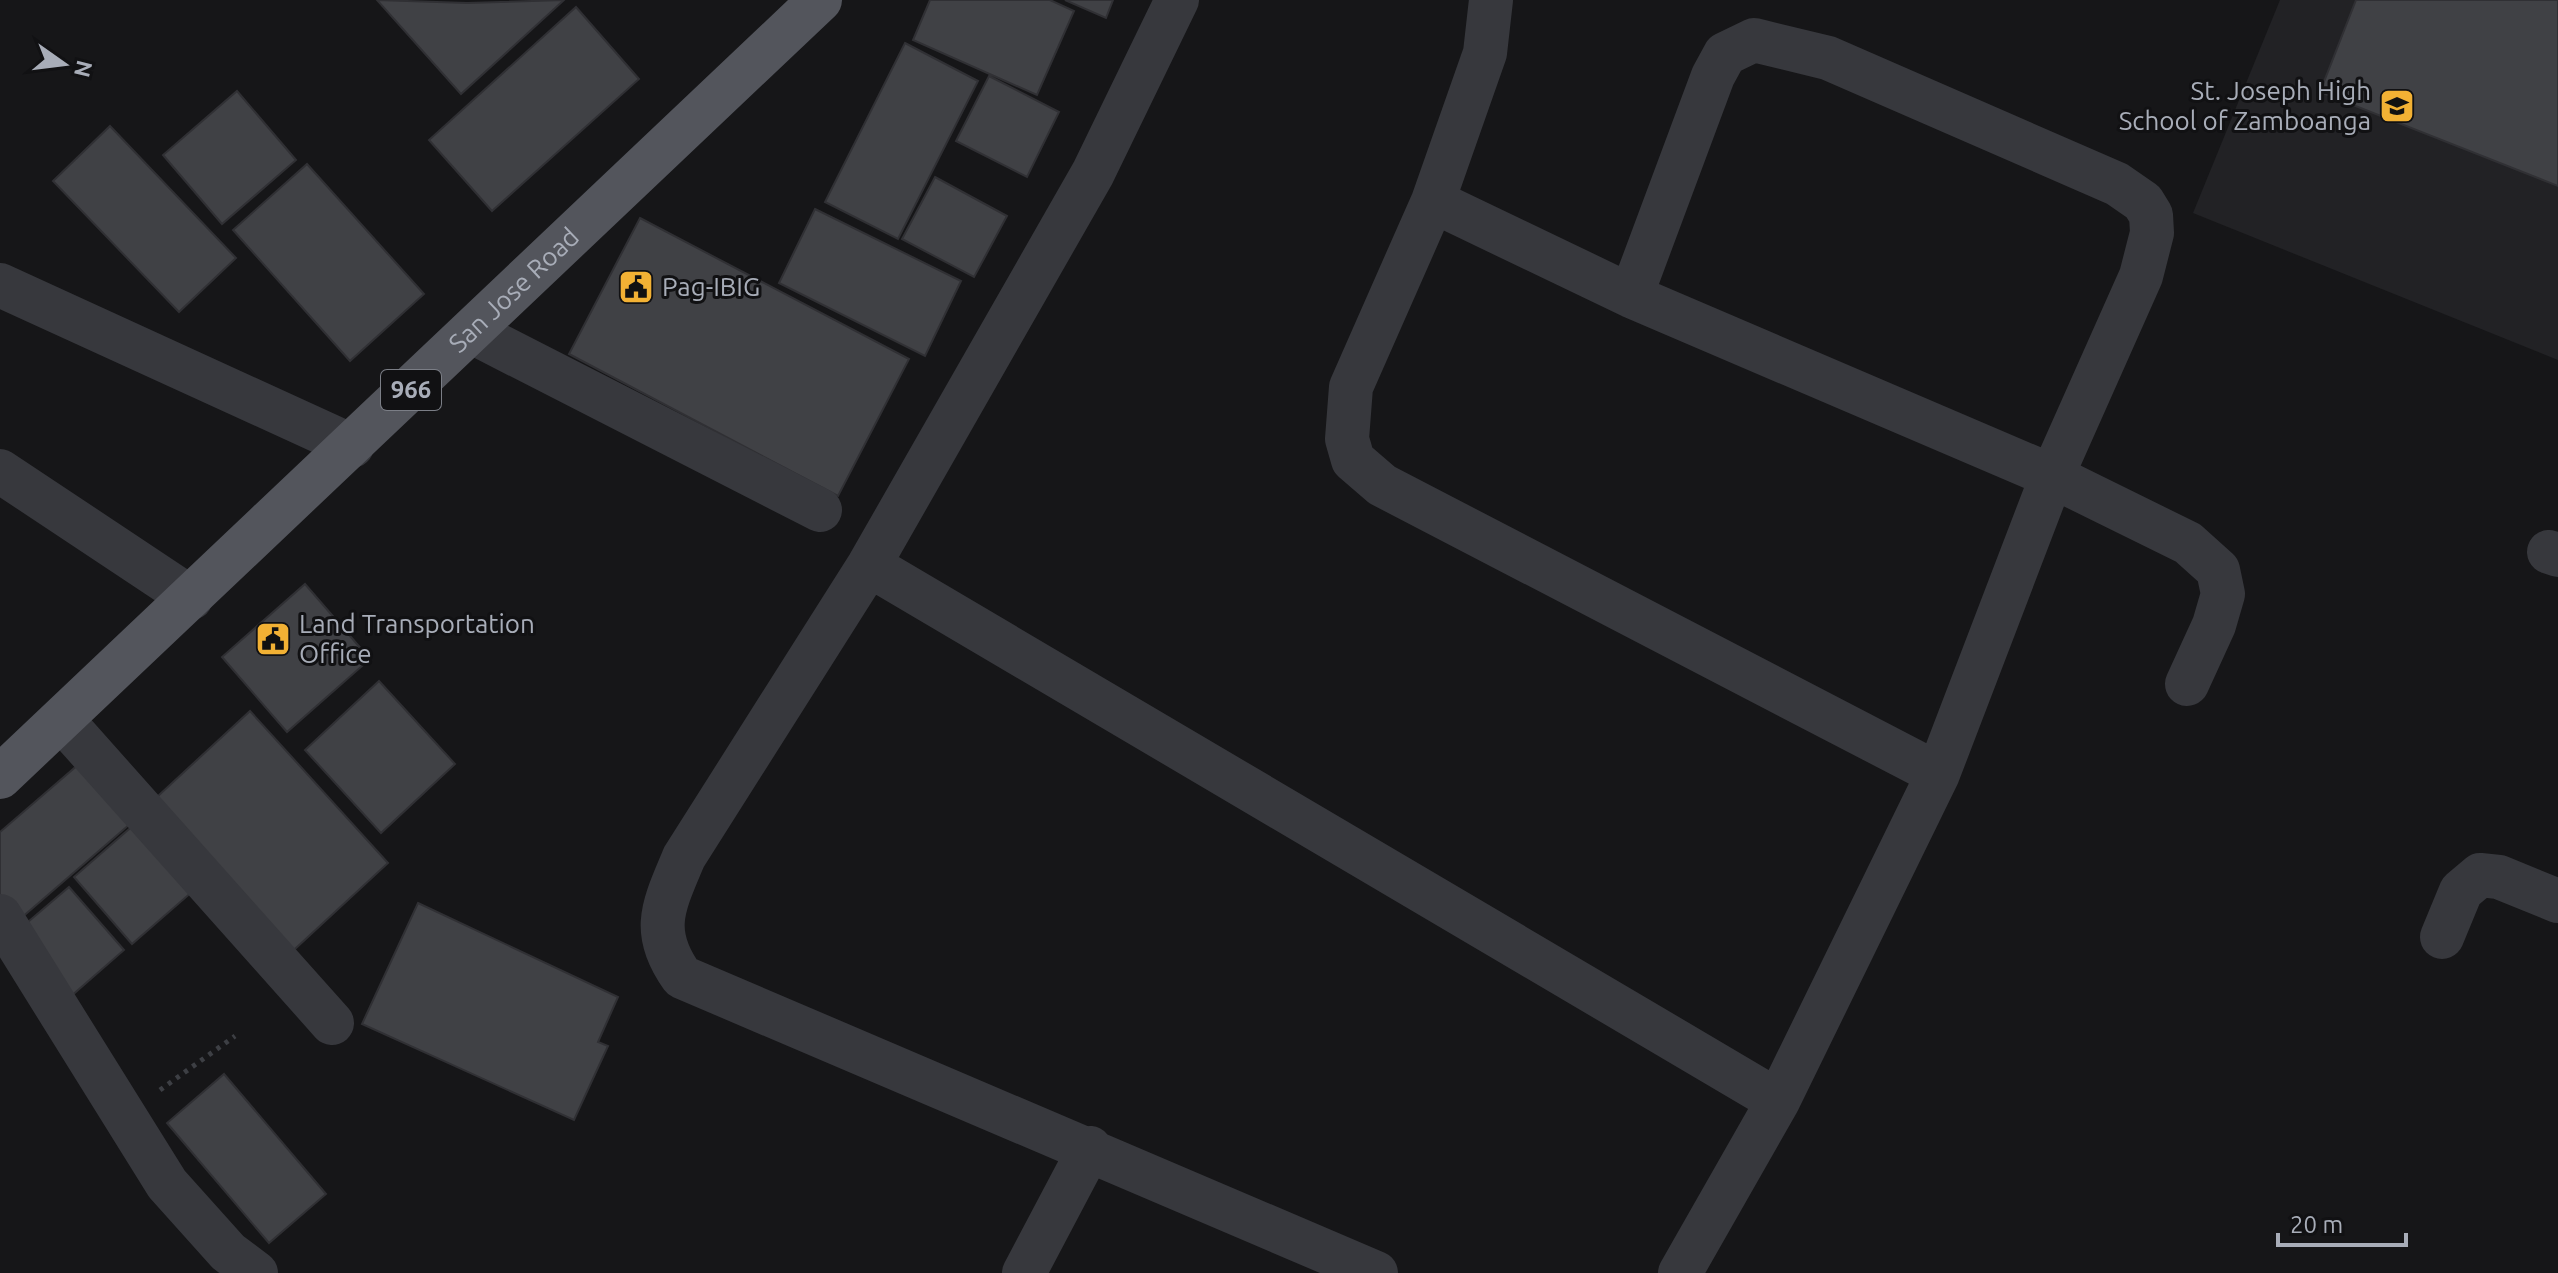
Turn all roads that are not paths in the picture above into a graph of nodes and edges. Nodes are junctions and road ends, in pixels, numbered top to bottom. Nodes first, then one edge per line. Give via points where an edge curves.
1 (820, 0) edge
2 (1177, 0) edge
3 (1491, 0) edge
4 (1433, 201) junction
5 (0, 285) edge
6 (1631, 296) junction
7 (472, 332) junction
8 (352, 446) junction
9 (0, 471) edge
10 (2052, 476) junction
11 (820, 510) dead end
12 (869, 565) junction
13 (191, 598) junction
14 (2187, 684) dead end
15 (62, 720) junction
16 (1938, 774) junction
17 (0, 777) edge
18 (2558, 901) edge
19 (0, 916) edge
20 (2442, 937) dead end
21 (332, 1023) dead end
22 (1778, 1101) junction
23 (1090, 1148) junction
24 (256, 1273) edge
25 (1024, 1273) edge
26 (1376, 1273) edge
27 (1680, 1273) edge

1 - 7 main road, San Jose Road / 966
2 - 12 street via 1093,173
3 - 4 street via 1485,53
4 - 6 street
4 - 16 street via 1351,387 1347,439 1353,460 1382,485
5 - 8 street
6 - 10 street
6 - 10 street via 1713,76 1725,54 1739,45 1773,42 1828,58 1969,117 2117,184 2143,202 2151,215 2141,276
7 - 8 main road, San Jose Road / 966
7 - 11 street
8 - 13 main road, San Jose Road / 966
9 - 13 street
10 - 14 street via 2188,543 2218,570 2223,594
10 - 16 street
12 - 22 street
12 - 23 street via 684,857 664,904 661,936 682,977
13 - 15 main road, San Jose Road / 966
15 - 17 main road, San Jose Road / 966
15 - 21 street
16 - 22 street
18 - 20 street via 2499,877 2480,875 2461,891
19 - 24 street via 167,1184 195,1218
22 - 27 street
23 - 25 street
23 - 26 street

